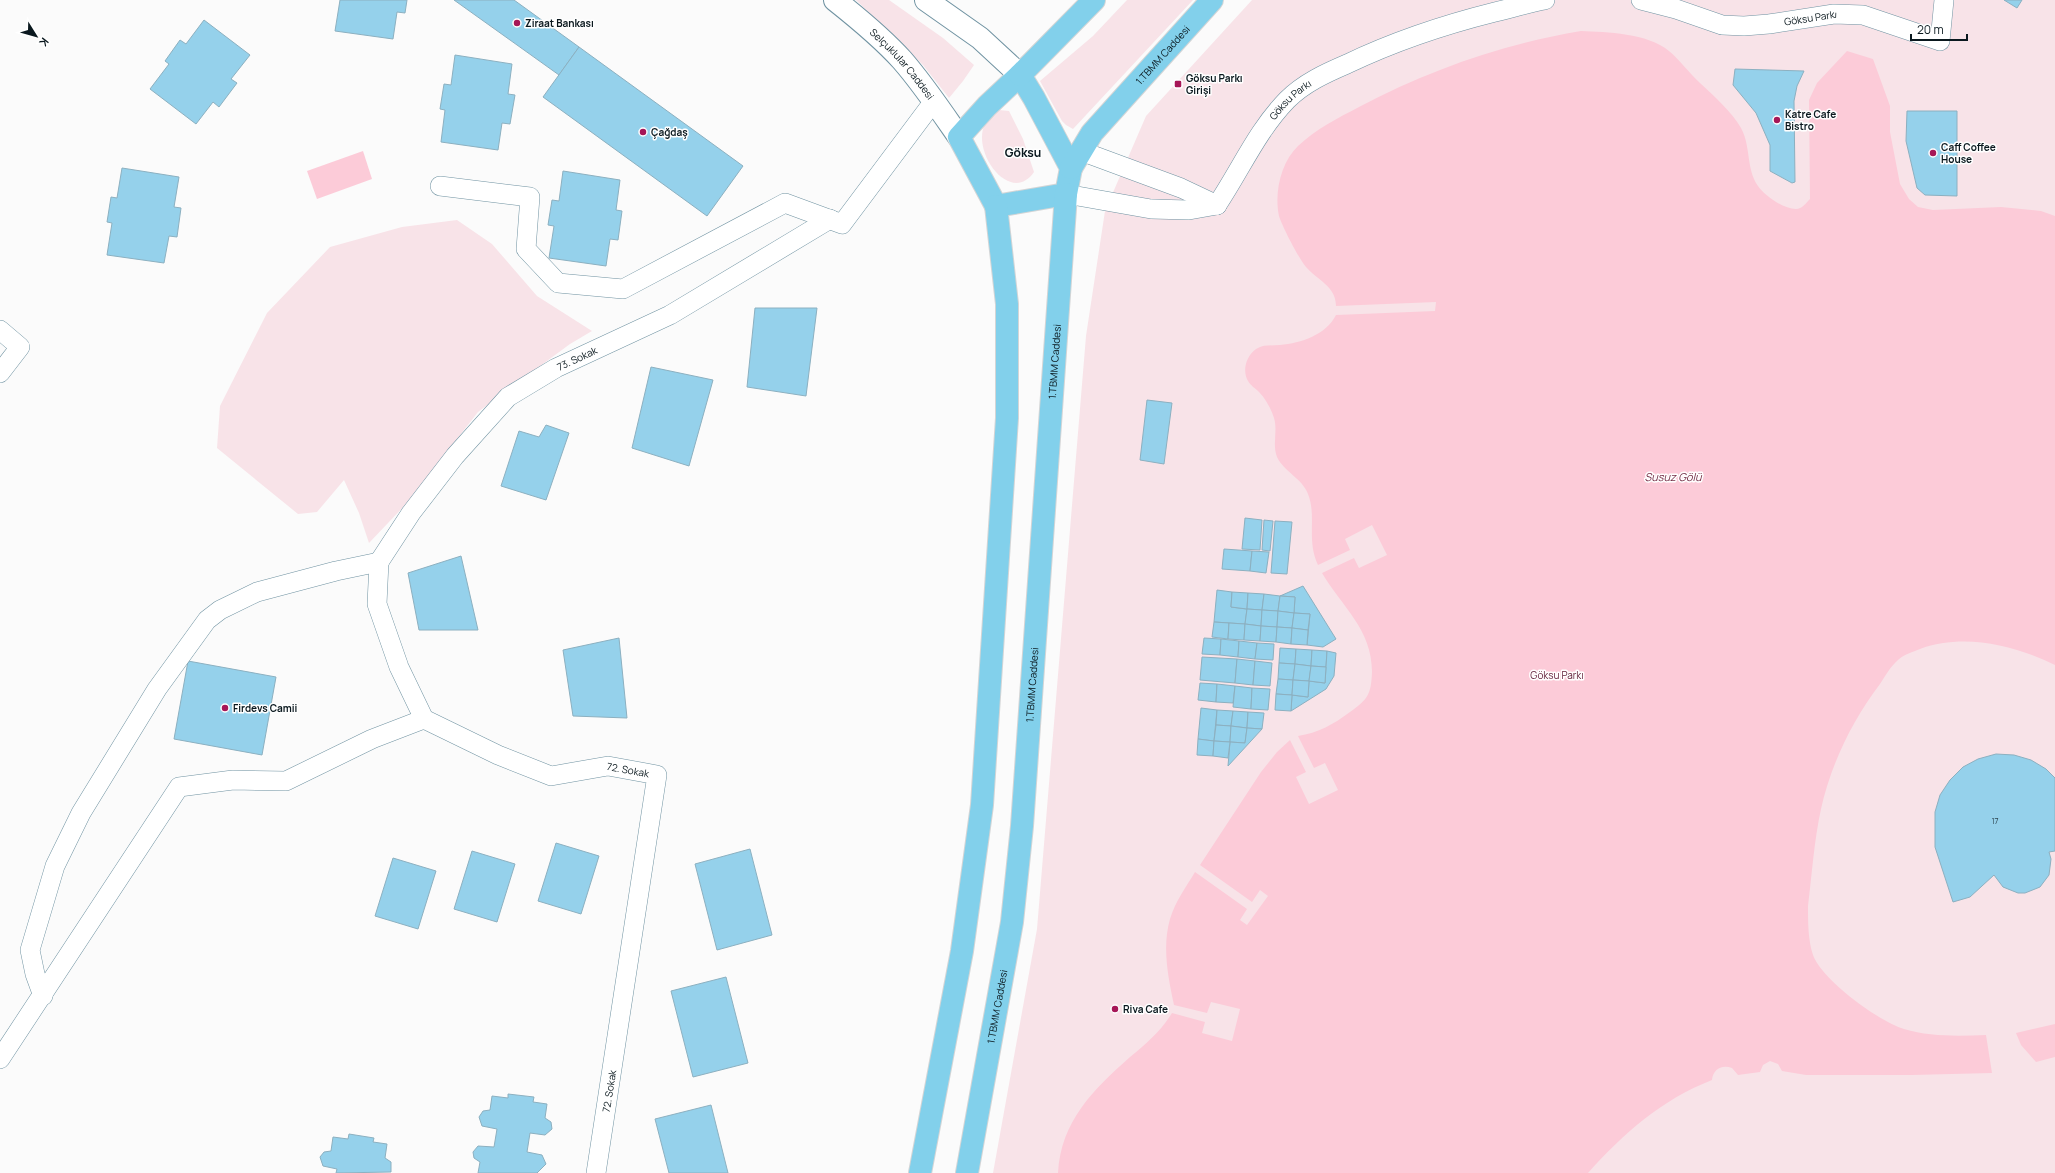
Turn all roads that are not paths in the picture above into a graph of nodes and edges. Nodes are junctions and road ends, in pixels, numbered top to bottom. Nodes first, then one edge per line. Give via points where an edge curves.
1 (835, 0) edge
2 (926, 0) edge
3 (1094, 0) edge
4 (1212, 0) edge
5 (1546, 0) edge
6 (1641, 0) edge
7 (1944, 0) edge
8 (1020, 75) junction
9 (934, 101) junction
10 (959, 137) junction
11 (1076, 160) junction
12 (440, 186) dead end
13 (1066, 194) junction
14 (1217, 205) junction
15 (996, 206) junction
16 (830, 219) junction
17 (0, 330) edge
18 (0, 373) edge
19 (379, 562) junction
20 (424, 719) junction
21 (43, 996) junction
22 (0, 1059) edge
23 (596, 1173) edge
24 (920, 1173) edge
25 (967, 1173) edge

1 - 9 main road, Selçuklular Caddesi via 886,44
2 - 8 main road via 980,38
3 - 8 main road
4 - 11 main road, 1.TBMM Caddesi via 1092,133
5 - 14 street, Göksu Parkı via 1418,33 1382,47 1315,80 1288,99 1271,117 1255,139 1237,176
6 - 7 street, Göksu Parkı via 1722,25 1744,26 1834,14 1863,15 1940,41
8 - 10 main road
8 - 11 main road
9 - 10 main road, Selçuklular Caddesi
9 - 16 street via 842,224
10 - 15 main road
11 - 13 main road, 1.TBMM Caddesi
11 - 14 street via 1181,188
12 - 16 street via 530,197 526,249 558,283 623,289 785,203
13 - 14 street via 1151,209 1189,210
13 - 15 main road
13 - 25 main road, 1.TBMM Caddesi via 1022,826 1012,922
15 - 24 main road via 1007,304 1007,418 982,806 962,951
16 - 19 street, 73. Sokak via 670,315 556,368 508,397 455,456 411,513
17 - 18 street via 20,347
19 - 20 street via 377,604 399,667
19 - 21 street via 336,570 257,592 220,610 207,620 157,689 81,813 55,866 30,950
20 - 21 street via 372,738 286,781 233,780 179,787
20 - 23 street, 72. Sokak via 498,755 551,776 608,766 657,775
21 - 22 street

